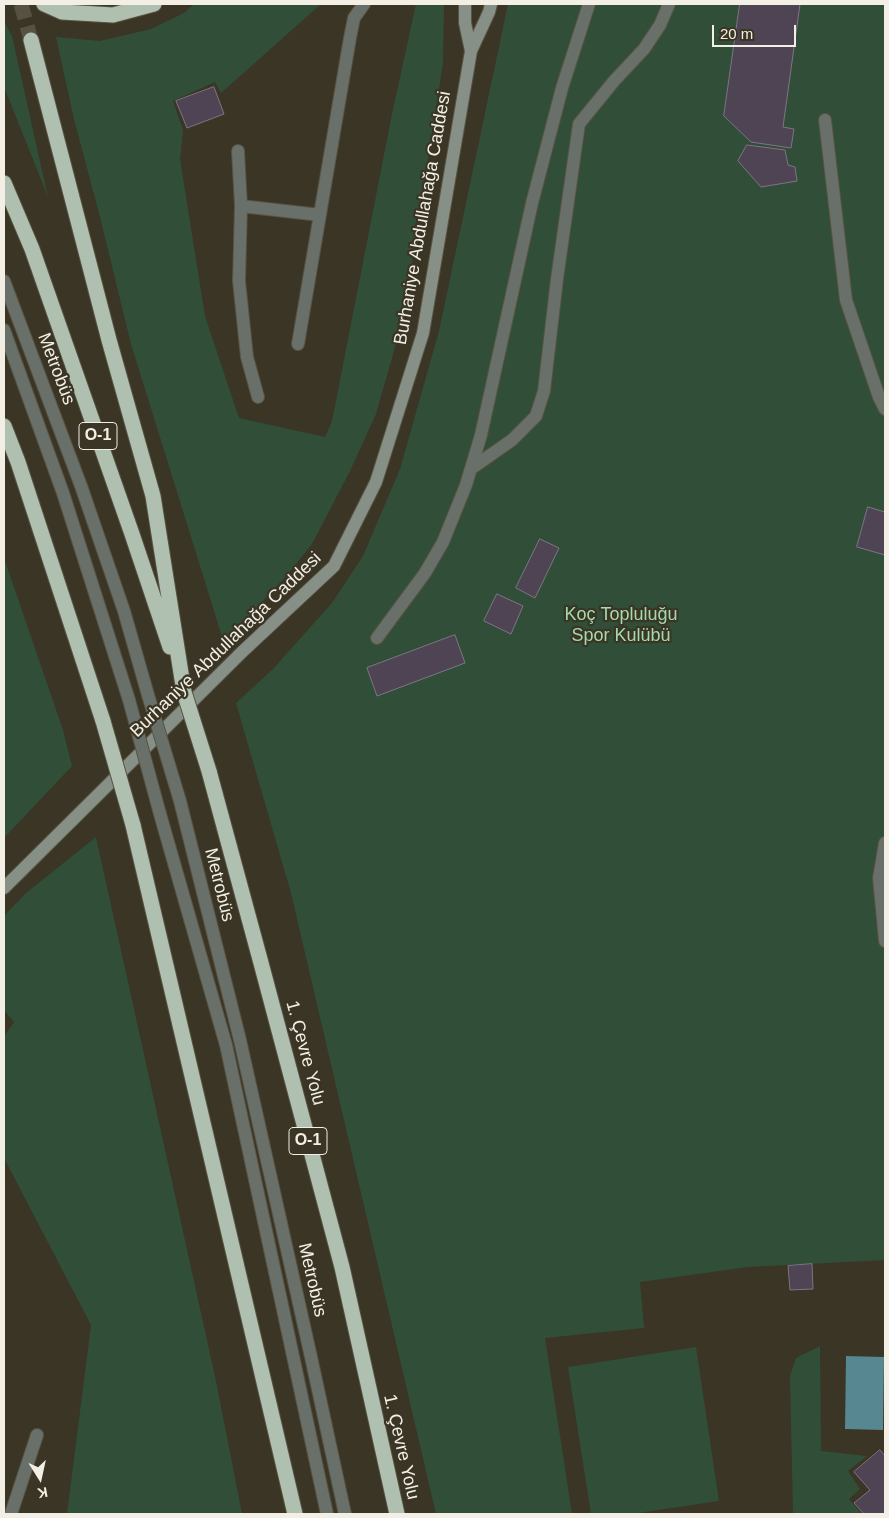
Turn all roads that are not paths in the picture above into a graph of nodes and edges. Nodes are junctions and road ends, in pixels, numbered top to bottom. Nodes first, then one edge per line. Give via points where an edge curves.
1 (44, 4) edge
2 (154, 4) edge
3 (364, 4) edge
4 (466, 4) edge
5 (491, 4) edge
6 (589, 4) edge
7 (669, 4) edge
8 (31, 40) tunnel mouth
9 (471, 51) junction
10 (825, 120) dead end
11 (238, 151) dead end
12 (4, 183) edge
13 (241, 206) junction
14 (320, 215) junction
15 (4, 280) edge
16 (4, 330) edge
17 (298, 344) dead end
18 (258, 396) dead end
19 (885, 409) edge
20 (4, 426) edge
21 (472, 468) junction
22 (377, 638) dead end
23 (184, 692) junction
24 (885, 843) edge
25 (4, 888) edge
26 (885, 941) edge
27 (37, 1435) dead end
28 (11, 1514) edge
29 (295, 1514) edge
30 (327, 1514) edge
31 (345, 1514) edge
32 (397, 1514) edge

1 - 2 highway via 62,12 113,15
3 - 14 street via 354,18
4 - 9 main road via 465,23
5 - 9 main road, Burhaniye Abdullahağa Caddesi
6 - 21 street via 562,88 532,203
7 - 21 street via 644,49 579,124 544,391 536,416 512,440
8 - 23 highway via 153,496
9 - 25 main road, Burhaniye Abdullahağa Caddesi via 422,332 376,482 334,566 242,652
10 - 19 street via 846,300
11 - 13 street
12 - 23 highway, O-1 via 32,249
13 - 14 street
13 - 18 street via 239,281 246,357
14 - 17 street
15 - 31 street, Metrobüs, bridge via 124,610 180,800 240,1040
16 - 30 street, Metrobüs, bridge via 63,493 129,700 226,1045
20 - 29 highway, bridge via 104,720 132,824
21 - 22 street via 443,542
23 - 32 highway, 1. Çevre Yolu / O-1, bridge via 262,963 342,1267
24 - 26 street via 879,878
27 - 28 street

